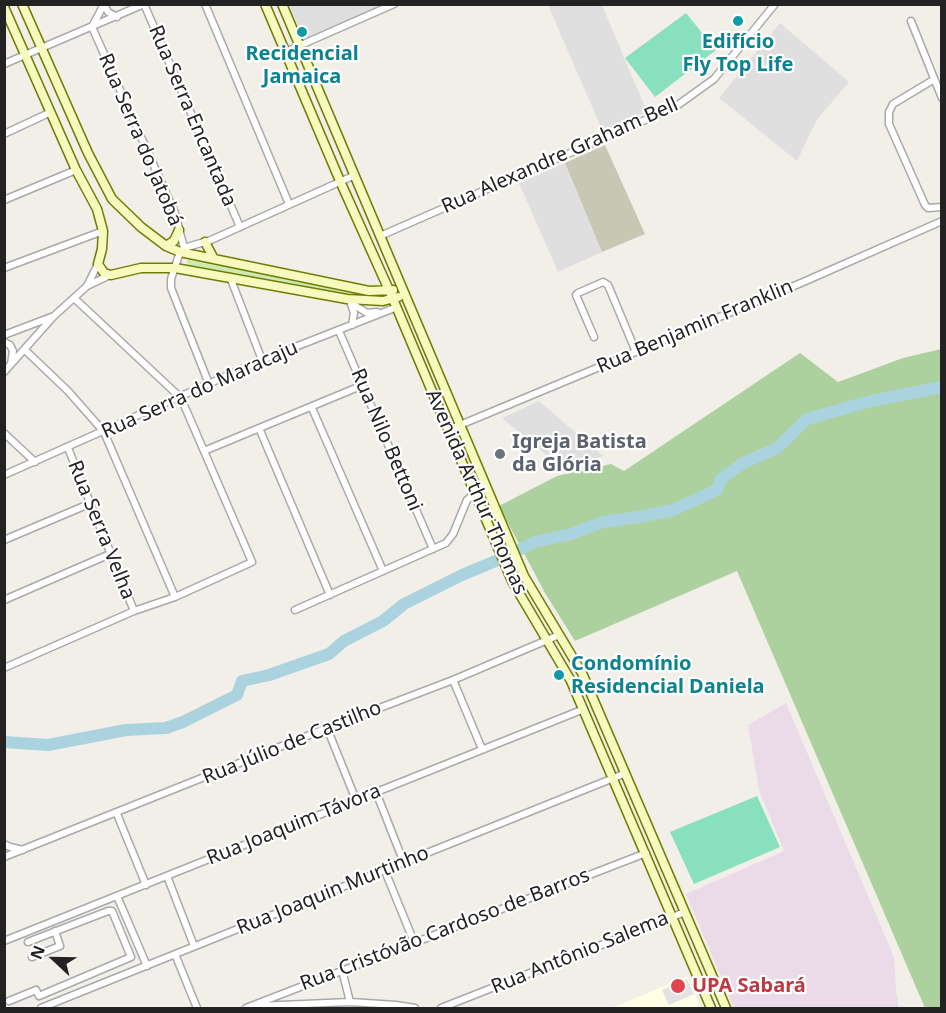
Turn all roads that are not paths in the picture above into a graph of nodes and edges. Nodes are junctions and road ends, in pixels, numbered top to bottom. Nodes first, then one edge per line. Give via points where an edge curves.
1 (22, 4) edge
2 (104, 4) edge
3 (144, 4) edge
4 (205, 4) edge
5 (265, 4) edge
6 (282, 4) edge
7 (394, 4) edge
8 (775, 4) edge
9 (4, 7) edge
10 (118, 17) junction
11 (911, 21) dead end
12 (92, 27) junction
13 (300, 46) junction
14 (42, 49) junction
15 (285, 52) junction
16 (27, 55) junction
17 (4, 64) edge
18 (933, 80) junction
19 (942, 98) edge
20 (51, 112) junction
21 (4, 134) edge
22 (76, 170) junction
23 (355, 175) junction
24 (340, 181) junction
25 (4, 200) edge
26 (112, 200) junction
27 (289, 204) junction
28 (942, 207) edge
29 (97, 209) junction
30 (942, 221) edge
31 (240, 227) junction
32 (179, 230) junction
33 (103, 231) junction
34 (380, 236) junction
35 (205, 242) junction
36 (166, 246) junction
37 (182, 250) junction
38 (214, 259) junction
39 (98, 264) junction
40 (4, 268) edge
41 (175, 268) junction
42 (111, 275) junction
43 (230, 277) junction
44 (87, 286) junction
45 (402, 290) junction
46 (74, 298) junction
47 (393, 299) junction
48 (349, 301) junction
49 (381, 312) junction
50 (54, 316) junction
51 (352, 326) junction
52 (339, 331) junction
53 (4, 335) edge
54 (594, 337) dead end
55 (4, 342) edge
56 (25, 350) junction
57 (636, 352) junction
58 (262, 360) junction
59 (11, 365) junction
60 (4, 372) edge
61 (209, 384) junction
62 (363, 385) junction
63 (181, 398) junction
64 (312, 408) junction
65 (460, 425) junction
66 (259, 428) junction
67 (448, 430) junction
68 (104, 432) junction
69 (4, 433) edge
70 (68, 448) junction
71 (204, 451) junction
72 (35, 462) junction
73 (4, 476) edge
74 (474, 494) junction
75 (89, 504) junction
76 (4, 540) edge
77 (433, 549) junction
78 (110, 554) junction
79 (383, 571) junction
80 (330, 595) junction
81 (175, 597) junction
82 (4, 600) edge
83 (296, 610) dead end
84 (134, 611) junction
85 (560, 635) junction
86 (548, 641) junction
87 (4, 668) edge
88 (453, 680) junction
89 (584, 709) junction
90 (327, 728) junction
91 (482, 749) junction
92 (626, 773) junction
93 (613, 777) junction
94 (376, 792) junction
95 (356, 800) junction
96 (117, 814) junction
97 (4, 844) edge
98 (24, 850) junction
99 (646, 853) junction
100 (4, 857) edge
101 (404, 863) junction
102 (384, 871) junction
103 (167, 876) junction
104 (146, 885) junction
105 (117, 896) junction
106 (685, 912) junction
107 (672, 917) junction
108 (55, 932) junction
109 (133, 934) junction
110 (124, 937) junction
111 (4, 941) edge
112 (28, 942) dead end
113 (414, 942) junction
114 (194, 946) junction
115 (176, 954) junction
116 (32, 957) dead end
117 (147, 966) junction
118 (342, 970) junction
119 (9, 1001) dead end
120 (350, 1002) junction
121 (249, 1007) edge
122 (41, 1008) edge
123 (197, 1008) edge
124 (415, 1008) edge
125 (441, 1008) edge
126 (711, 1008) edge
127 (726, 1008) edge

1 - 14 main road
2 - 10 street via 108,12
2 - 12 street
3 - 10 street
3 - 31 street, Rua Serra Encantada
4 - 27 street
5 - 15 main road, Avenida Arthur Thomas
6 - 13 main road, Avenida Arthur Thomas
7 - 13 street
8 - 34 street, Rua Alexandre Graham Bell via 714,79 675,108
9 - 16 main road
10 - 12 street
11 - 18 street
12 - 14 street
12 - 32 street, Rua Serra do Jatobá
13 - 15 street
13 - 23 main road, Avenida Arthur Thomas
14 - 16 street
14 - 26 main road
15 - 24 main road, Avenida Arthur Thomas
16 - 17 street
16 - 20 main road
18 - 19 street
18 - 28 street via 893,104 889,124 925,205
20 - 21 street
20 - 22 main road
22 - 25 street
22 - 29 main road
23 - 24 street
23 - 34 main road, Avenida Arthur Thomas
24 - 27 street
24 - 47 main road, Avenida Arthur Thomas
26 - 29 main road
26 - 36 main road
27 - 31 street
29 - 33 main road
30 - 57 street, Rua Benjamin Franklin
31 - 35 street
32 - 36 main road via 174,241
32 - 37 street, Rua Serra do Jatobá
33 - 39 main road
33 - 40 street
34 - 45 main road, Avenida Arthur Thomas
35 - 37 street
35 - 38 main road
36 - 37 main road
37 - 38 main road
37 - 41 street
38 - 47 main road
39 - 42 main road
39 - 44 street
41 - 42 main road via 141,268
41 - 43 main road
41 - 61 street via 171,288
42 - 44 street
43 - 48 main road
43 - 58 street
44 - 46 street
45 - 47 main road
45 - 65 main road, Avenida Arthur Thomas
46 - 50 street
46 - 63 street
47 - 48 main road
47 - 49 street, Rua Serra do Maracaju
47 - 67 main road, Avenida Arthur Thomas
48 - 49 street via 367,313
48 - 51 street via 354,313
49 - 51 street, Rua Serra do Maracaju
50 - 53 street
50 - 56 street
51 - 52 street, Rua Serra do Maracaju
52 - 58 street, Rua Serra do Maracaju
52 - 62 street, Rua Nilo Bettoni
54 - 57 street via 576,295 603,282 608,285
55 - 59 street via 13,351
56 - 59 street
56 - 68 street
57 - 65 street, Rua Benjamin Franklin
58 - 61 street, Rua Serra do Maracaju
59 - 60 street
61 - 63 street, Rua Serra do Maracaju
62 - 64 street
62 - 77 street, Rua Nilo Bettoni
63 - 68 street, Rua Serra do Maracaju
63 - 71 street
64 - 66 street
64 - 79 street
65 - 67 street, Rua Benjamin Franklin
65 - 85 main road, Avenida Arthur Thomas via 524,576
66 - 71 street
66 - 80 street
67 - 74 main road, Avenida Arthur Thomas
68 - 70 street, Rua Serra do Maracaju
68 - 81 street
69 - 72 street
70 - 72 street, Rua Serra do Maracaju
70 - 75 street, Rua Serra Velha
71 - 81 street via 252,562
72 - 73 street, Rua Serra do Maracaju
74 - 77 street via 467,500 453,534
74 - 86 main road, Avenida Arthur Thomas via 512,581
75 - 76 street
75 - 78 street, Rua Serra Velha
77 - 79 street
78 - 82 street
78 - 84 street, Rua Serra Velha
79 - 80 street
80 - 83 street
81 - 84 street
84 - 87 street
85 - 86 street, Rua Júlio de Castilho
85 - 92 main road, Avenida Arthur Thomas via 582,673
86 - 88 street, Rua Júlio de Castilho
86 - 89 main road, Avenida Arthur Thomas
88 - 90 street, Rua Júlio de Castilho
88 - 91 street
89 - 91 street, Rua Joaquim Távora
89 - 93 main road, Avenida Arthur Thomas
90 - 95 street
90 - 96 street, Rua Júlio de Castilho
91 - 94 street, Rua Joaquim Távora
92 - 93 street, Rua Joaquin Murtinho
92 - 106 main road, Avenida Arthur Thomas
93 - 99 main road, Avenida Arthur Thomas
93 - 101 street, Rua Joaquin Murtinho
94 - 95 street, Rua Joaquim Távora
94 - 101 street
95 - 103 street, Rua Joaquim Távora
96 - 98 street, Rua Júlio de Castilho
96 - 104 street
97 - 98 street
98 - 100 street, Rua Júlio de Castilho
99 - 107 main road, Avenida Arthur Thomas
99 - 113 street, Rua Cristóvão Cardoso de Barros
101 - 102 street, Rua Joaquin Murtinho
102 - 113 street
102 - 114 street, Rua Joaquin Murtinho
103 - 104 street, Rua Joaquim Távora
103 - 114 street
104 - 105 street, Rua Joaquim Távora
105 - 109 street
105 - 111 street, Rua Joaquim Távora
106 - 107 street, Rua Antônio Salema
106 - 127 main road, Avenida Arthur Thomas
107 - 125 street, Rua Antônio Salema
107 - 126 main road, Avenida Arthur Thomas
108 - 110 street via 112,911
108 - 112 street
108 - 116 street via 60,946
109 - 110 street
109 - 117 street
110 - 119 street via 130,959 39,996 36,990
113 - 118 street, Rua Cristóvão Cardoso de Barros
114 - 115 street, Rua Joaquin Murtinho
115 - 117 street, Rua Joaquin Murtinho
115 - 123 street
117 - 122 street, Rua Joaquin Murtinho
118 - 120 street
118 - 121 street, Rua Cristóvão Cardoso de Barros
120 - 121 street
120 - 124 street

